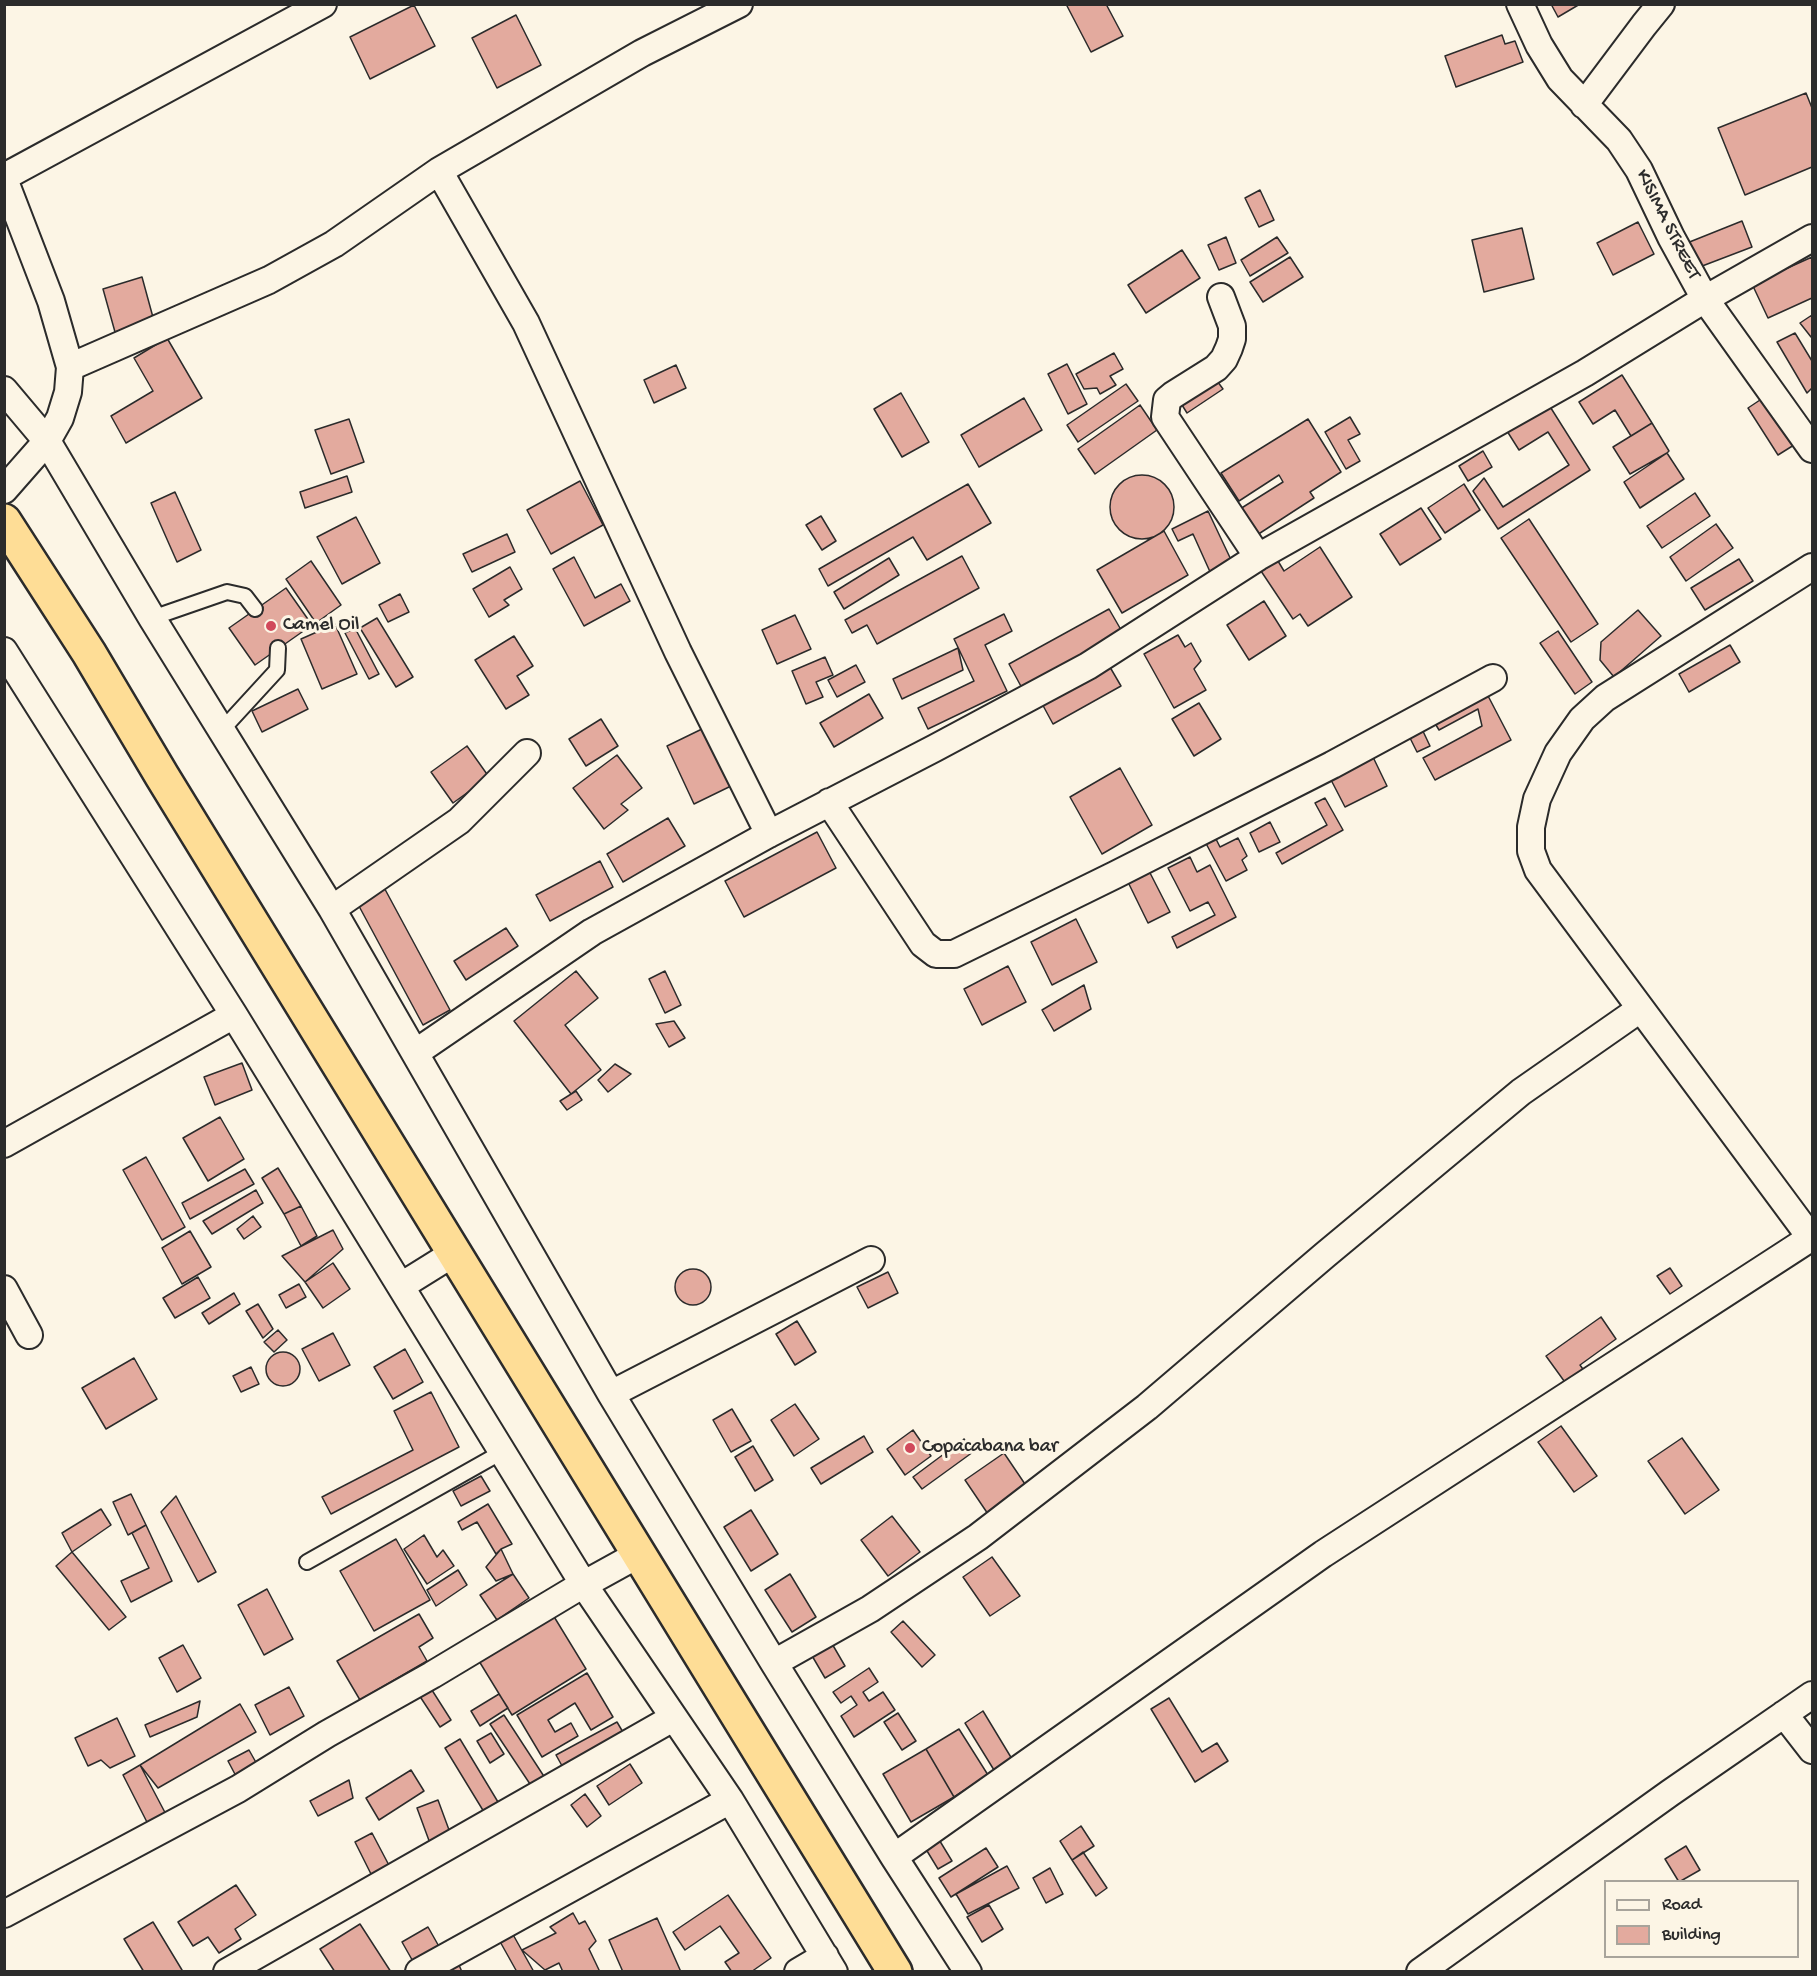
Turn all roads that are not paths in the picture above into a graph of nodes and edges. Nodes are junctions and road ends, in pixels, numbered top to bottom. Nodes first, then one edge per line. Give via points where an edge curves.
1 (323, 4) edge
2 (739, 4) edge
3 (1520, 4) edge
4 (1661, 4) edge
5 (1584, 105) junction
6 (439, 171) junction
7 (4, 178) edge
8 (1812, 238) edge
9 (1221, 297) dead end
10 (1705, 299) junction
11 (70, 368) junction
12 (4, 390) edge
13 (47, 441) junction
14 (1812, 448) edge
15 (4, 490) edge
16 (4, 521) edge
17 (1258, 557) junction
18 (1812, 567) edge
19 (255, 609) dead end
20 (152, 618) junction
21 (278, 648) dead end
22 (4, 651) edge
23 (1493, 678) dead end
24 (221, 730) junction
25 (527, 753) dead end
26 (829, 802) junction
27 (769, 834) junction
28 (332, 909) junction
29 (1640, 1009) junction
30 (234, 1015) junction
31 (415, 1053) junction
32 (4, 1144) edge
33 (1812, 1238) edge
34 (454, 1253) junction
35 (871, 1260) dead end
36 (401, 1286) junction
37 (4, 1289) edge
38 (29, 1335) dead end
39 (611, 1394) junction
40 (502, 1452) junction
41 (639, 1554) junction
42 (307, 1562) dead end
43 (584, 1585) junction
44 (774, 1663) junction
45 (1812, 1695) edge
46 (1785, 1713) junction
47 (673, 1718) junction
48 (1812, 1750) edge
49 (730, 1800) junction
50 (894, 1857) junction
51 (4, 1914) edge
52 (830, 1964) edge
53 (227, 1971) edge
54 (419, 1971) edge
55 (798, 1971) edge
56 (895, 1971) edge
57 (968, 1971) edge
58 (1420, 1971) edge

1 - 7 street
2 - 6 street via 642,53
3 - 5 street, KISIMA STREET via 1560,79
4 - 5 street
5 - 10 street, KISIMA STREET via 1619,140 1639,170
6 - 11 street via 334,244 269,280
6 - 27 street via 526,323 678,652
7 - 11 street via 51,301
8 - 10 street
9 - 17 street via 1232,326 1232,339 1224,359 1173,394 1167,400 1165,417
10 - 14 street, KISIMA STREET
10 - 17 street via 1585,373
11 - 13 street via 68,392
12 - 13 street
13 - 15 street
13 - 20 street
16 - 34 highway via 89,653
17 - 26 street via 1088,666
18 - 29 street via 1605,698 1582,719 1558,753 1537,799 1531,827 1538,870
19 - 20 lane via 245,596 227,592
20 - 24 street
21 - 24 lane via 277,670
22 - 30 street
23 - 26 street via 1290,786 954,954 936,954 923,944
24 - 28 street
25 - 28 street via 459,821
26 - 27 street
27 - 31 street via 592,932
28 - 31 street
29 - 33 street
29 - 44 street via 1521,1092 1146,1407 978,1537 870,1609
30 - 32 street
30 - 36 street
31 - 39 street
33 - 50 street via 1323,1554
34 - 36 street
34 - 41 highway
35 - 39 street
36 - 40 street
37 - 38 street
39 - 44 street
40 - 42 lane
40 - 43 street
41 - 43 street
41 - 56 highway
43 - 47 street
43 - 51 street via 238,1789
44 - 50 street
45 - 46 street
46 - 48 street
46 - 58 street
47 - 49 street
47 - 53 street
49 - 52 street
49 - 54 street
50 - 57 street
52 - 55 street

